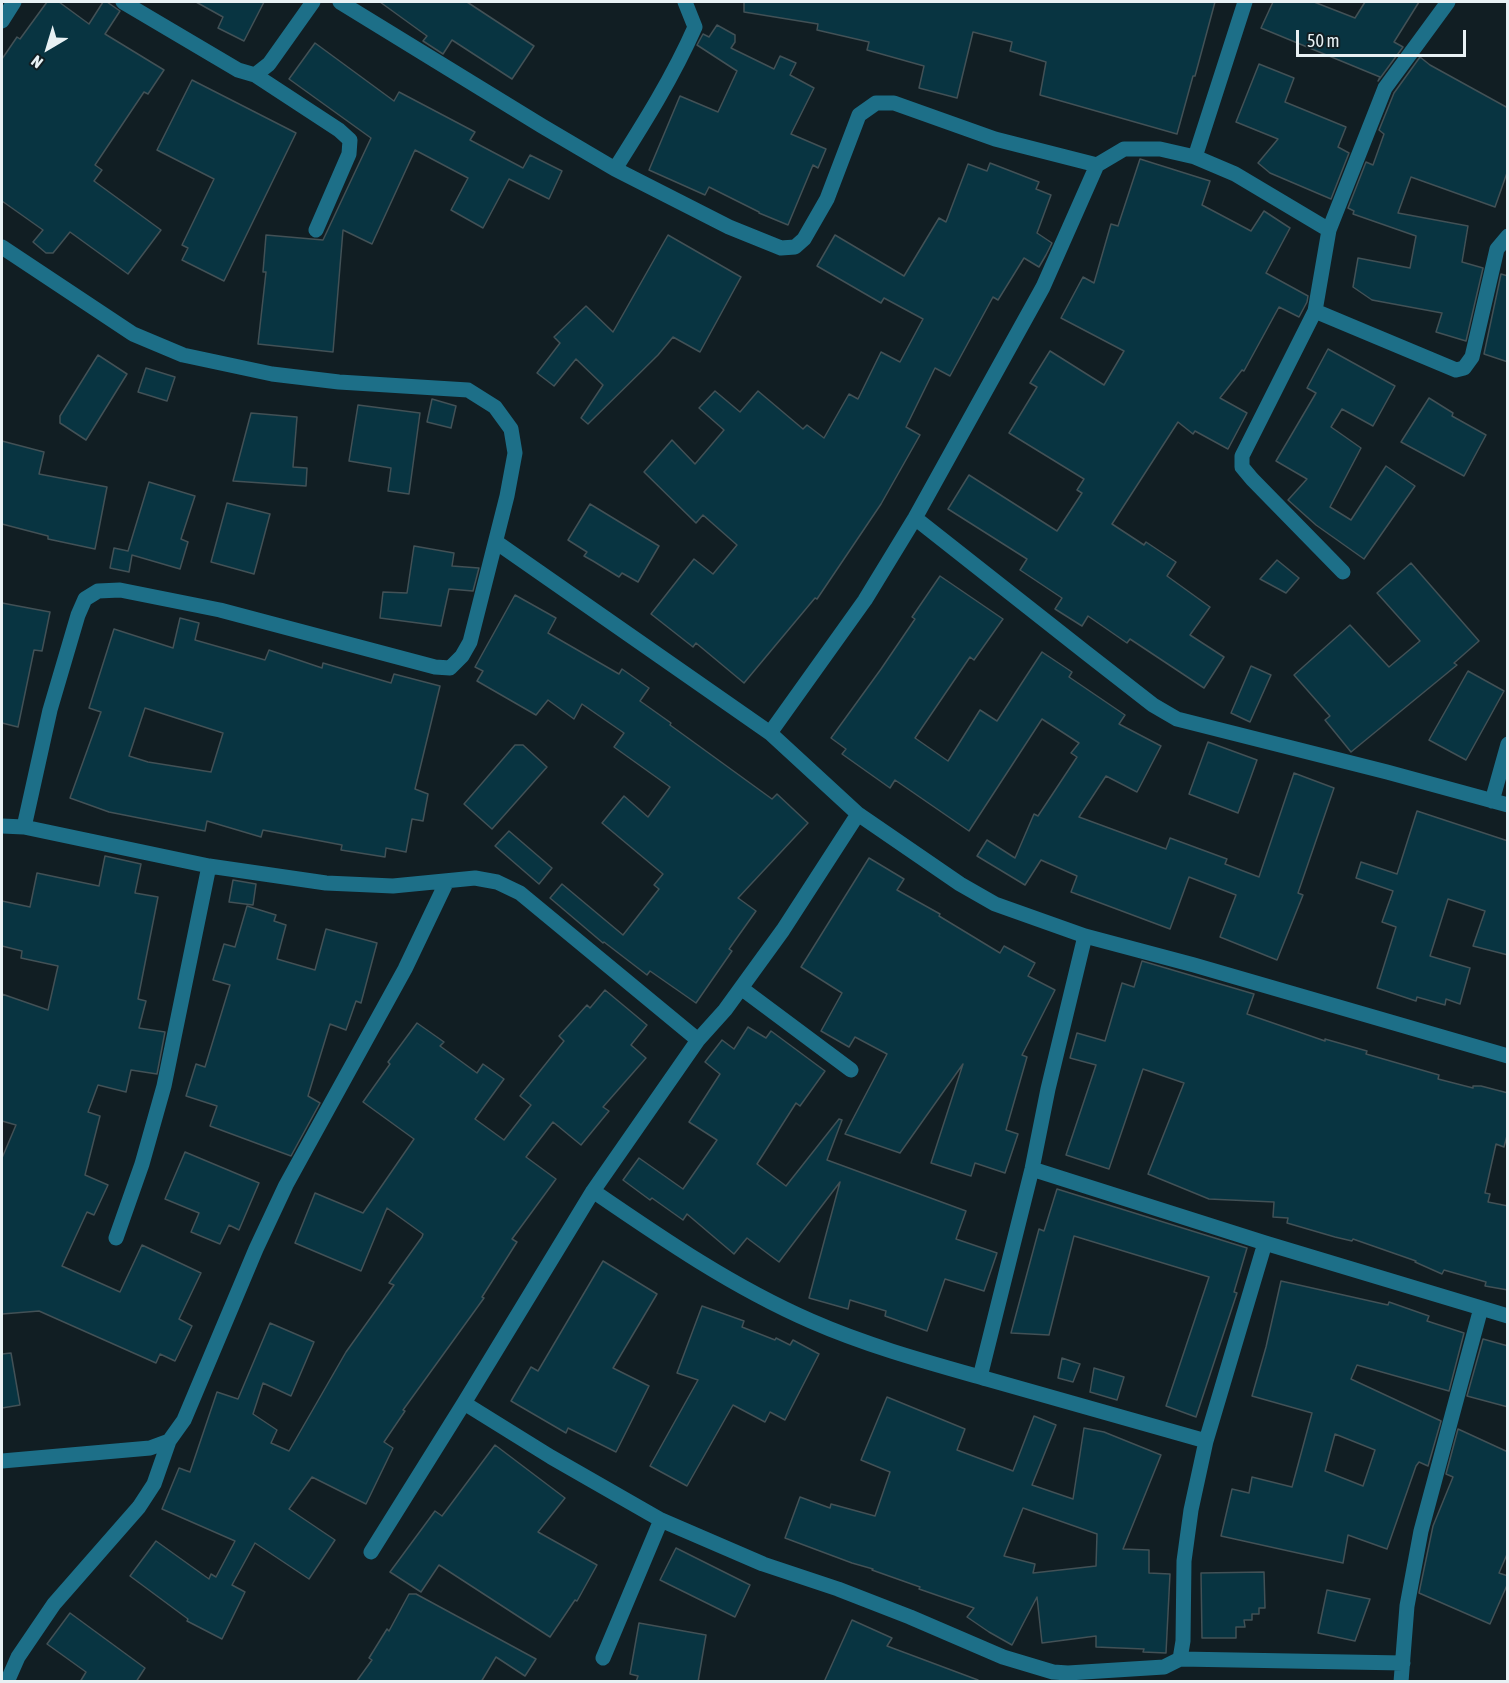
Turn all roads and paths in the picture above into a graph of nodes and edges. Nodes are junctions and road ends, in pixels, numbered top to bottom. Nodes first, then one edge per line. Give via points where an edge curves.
1 (14, 2) edge
2 (123, 2) edge
3 (313, 2) edge
4 (340, 2) edge
5 (685, 2) edge
6 (1245, 2) edge
7 (1448, 2) edge
8 (2, 21) edge
9 (255, 75) junction
10 (1195, 157) junction
11 (1097, 165) junction
12 (615, 169) junction
13 (316, 230) dead end
14 (1329, 230) junction
15 (1508, 236) edge
16 (2, 247) edge
17 (1315, 311) junction
18 (915, 518) junction
19 (496, 542) junction
20 (1343, 572) dead end
21 (770, 734) junction
22 (1508, 744) edge
23 (1500, 803) edge
24 (858, 814) junction
25 (2, 826) edge
26 (24, 827) junction
27 (209, 866) junction
28 (447, 880) junction
29 (1084, 936) junction
30 (741, 988) junction
31 (698, 1040) junction
32 (1508, 1056) edge
33 (851, 1070) dead end
34 (1032, 1169) junction
35 (593, 1191) junction
36 (116, 1238) dead end
37 (1265, 1243) junction
38 (1481, 1308) junction
39 (1508, 1316) edge
40 (980, 1377) junction
41 (464, 1403) junction
42 (169, 1441) junction
43 (1206, 1441) junction
44 (2, 1461) edge
45 (661, 1520) junction
46 (371, 1552) dead end
47 (603, 1658) dead end
48 (1180, 1659) junction
49 (1402, 1662) junction
50 (1052, 1677) edge
51 (7, 1682) edge
52 (1401, 1682) edge

1 - 8 street
2 - 9 street via 238,70
3 - 9 street via 269,64
4 - 12 street
5 - 12 street via 695,27 655,105
6 - 10 street
7 - 14 street via 1385,88
9 - 13 street via 350,141 349,154
10 - 11 street via 1160,149 1124,149
10 - 14 street via 1235,174
11 - 12 street via 995,139 894,103 876,103 859,115 827,199 795,248 781,248 729,227
11 - 18 street via 1043,287
14 - 17 street
15 - 17 street via 1497,249 1472,357 1464,368 1456,370
16 - 19 street via 133,334 183,355 272,374 468,390 495,407 511,429 515,453
17 - 20 street via 1242,456 1242,467
18 - 21 street via 865,600
18 - 23 street via 1153,705 1177,719
19 - 21 street
19 - 26 street via 470,642 450,668 219,610 120,590 98,591 85,599 78,615 50,710
21 - 24 street
22 - 23 street
24 - 29 street via 996,904
24 - 30 street
25 - 26 street
26 - 27 street
27 - 28 street via 369,886
27 - 36 street via 164,1086
28 - 31 street via 475,878 497,882 520,893
28 - 42 street via 405,969 286,1185 184,1420
29 - 32 street
29 - 34 street
30 - 31 street
30 - 33 street
31 - 35 street
34 - 37 street
34 - 40 street
35 - 40 street via 685,1254 810,1320 902,1356
35 - 41 street
37 - 38 street
37 - 43 street
38 - 39 street
38 - 49 street via 1421,1531 1407,1606
40 - 43 street
41 - 45 street
41 - 46 street
42 - 44 street via 150,1448
42 - 51 street via 153,1484 139,1507 54,1604 18,1657
43 - 48 street via 1184,1561
45 - 47 street
45 - 50 street
48 - 49 street
48 - 50 street via 1164,1667
49 - 52 street

